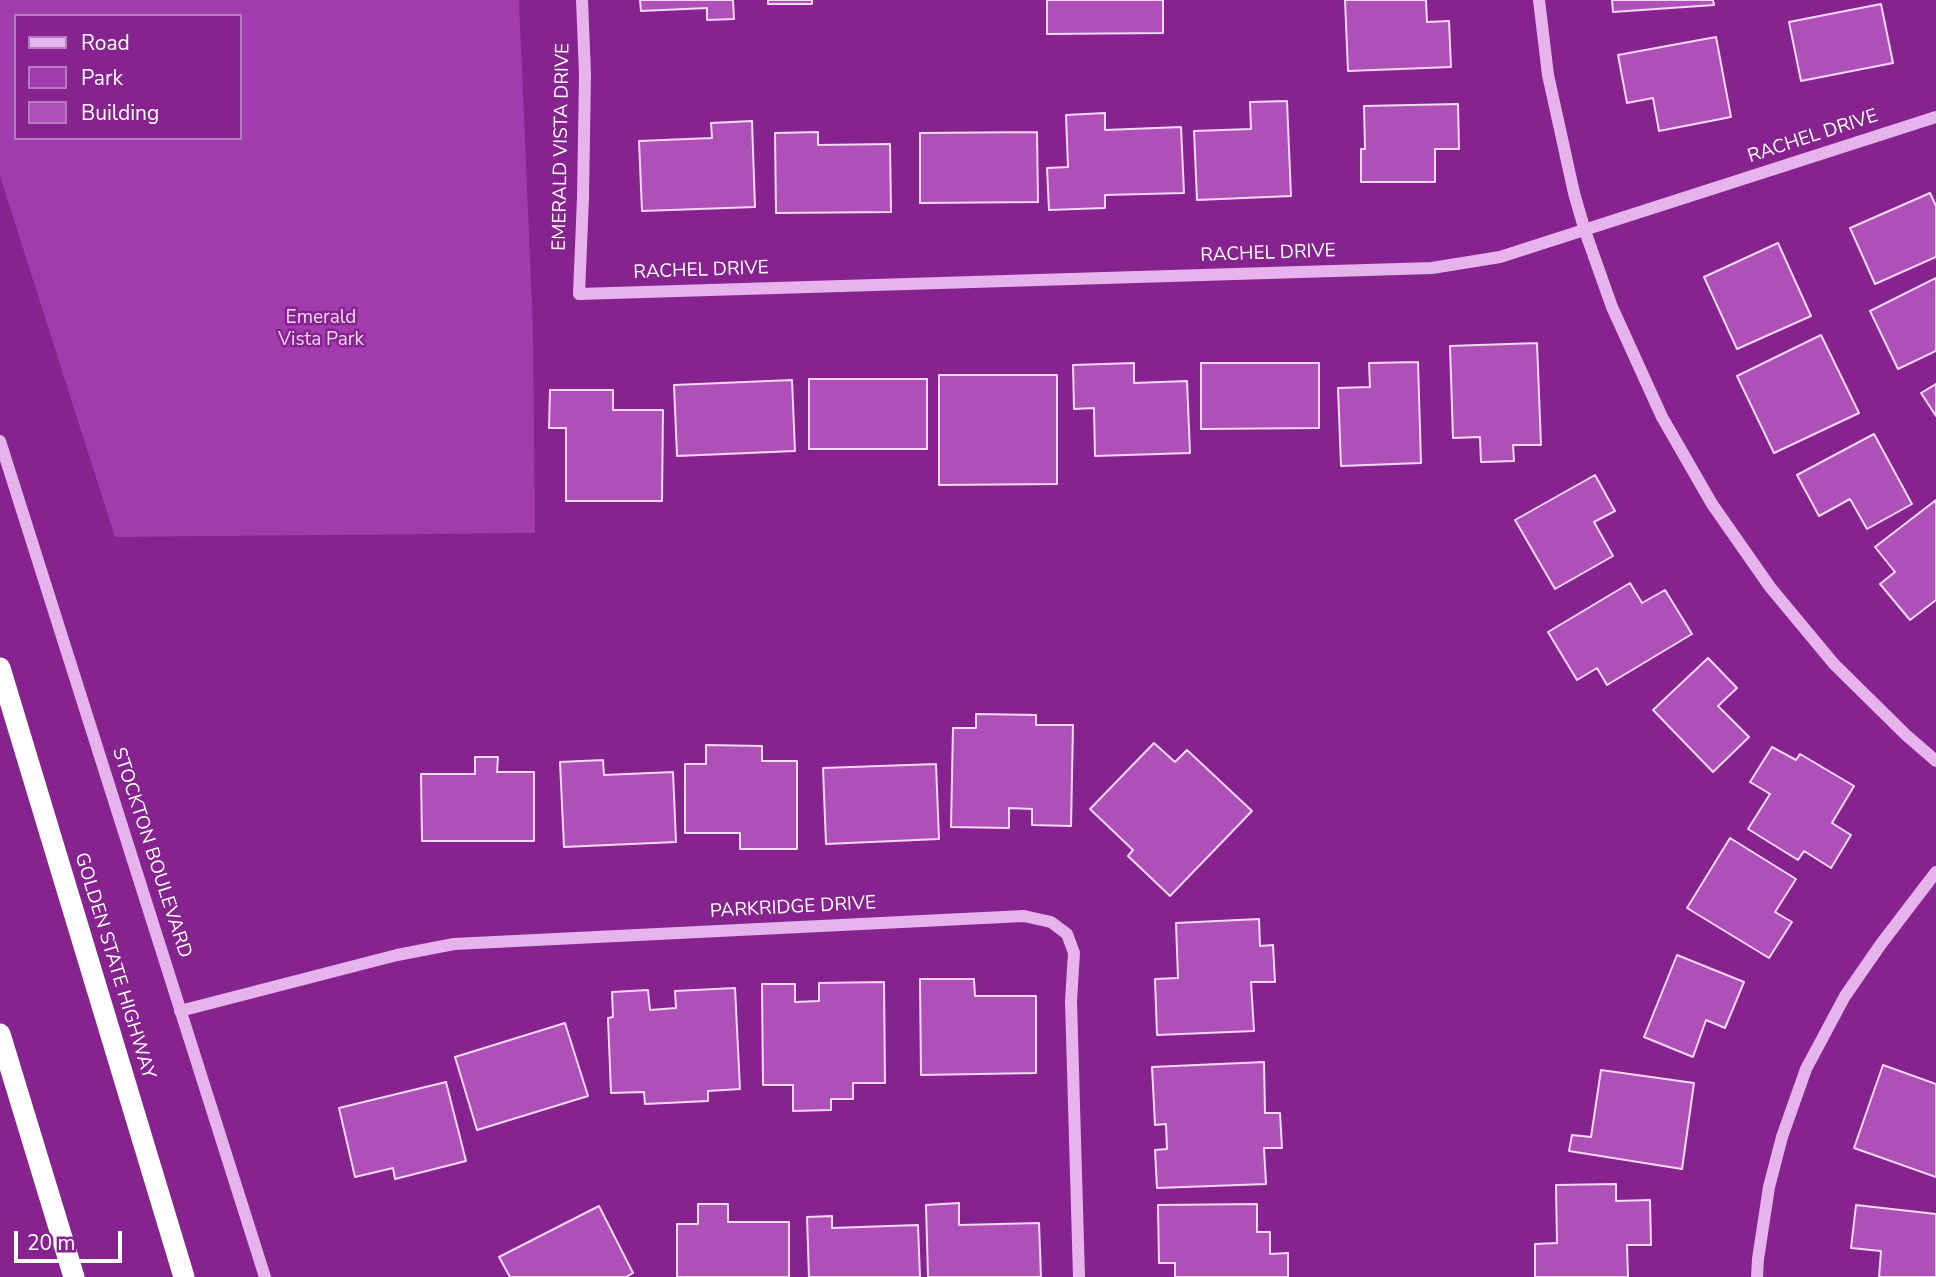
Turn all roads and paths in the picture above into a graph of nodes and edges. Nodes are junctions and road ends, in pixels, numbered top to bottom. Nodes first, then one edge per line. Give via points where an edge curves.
1 (582, 0) edge
2 (1539, 0) edge
3 (1936, 117) edge
4 (1585, 231) junction
5 (579, 294) joint
6 (0, 441) edge
7 (0, 668) edge
8 (1936, 761) edge
9 (1936, 873) edge
10 (180, 1011) junction
11 (0, 1034) edge
12 (74, 1277) edge
13 (184, 1277) edge
14 (265, 1277) edge
15 (1079, 1277) edge
16 (1757, 1277) edge

1 - 5 street, EMERALD VISTA DRIVE via 585,74
2 - 4 street via 1548,75
3 - 4 street, RACHEL DRIVE
4 - 5 street, RACHEL DRIVE via 1500,257 1432,268
4 - 8 street via 1612,307 1662,417 1712,504 1770,587 1834,664
6 - 10 street, STOCKTON BOULEVARD
7 - 13 highway, GOLDEN STATE HIGHWAY
9 - 16 street via 1845,996 1806,1069 1769,1187
10 - 14 street, STOCKTON BOULEVARD
10 - 15 street, PARKRIDGE DRIVE via 454,944 1024,916 1051,922 1068,934 1074,953 1071,1001
11 - 12 highway

